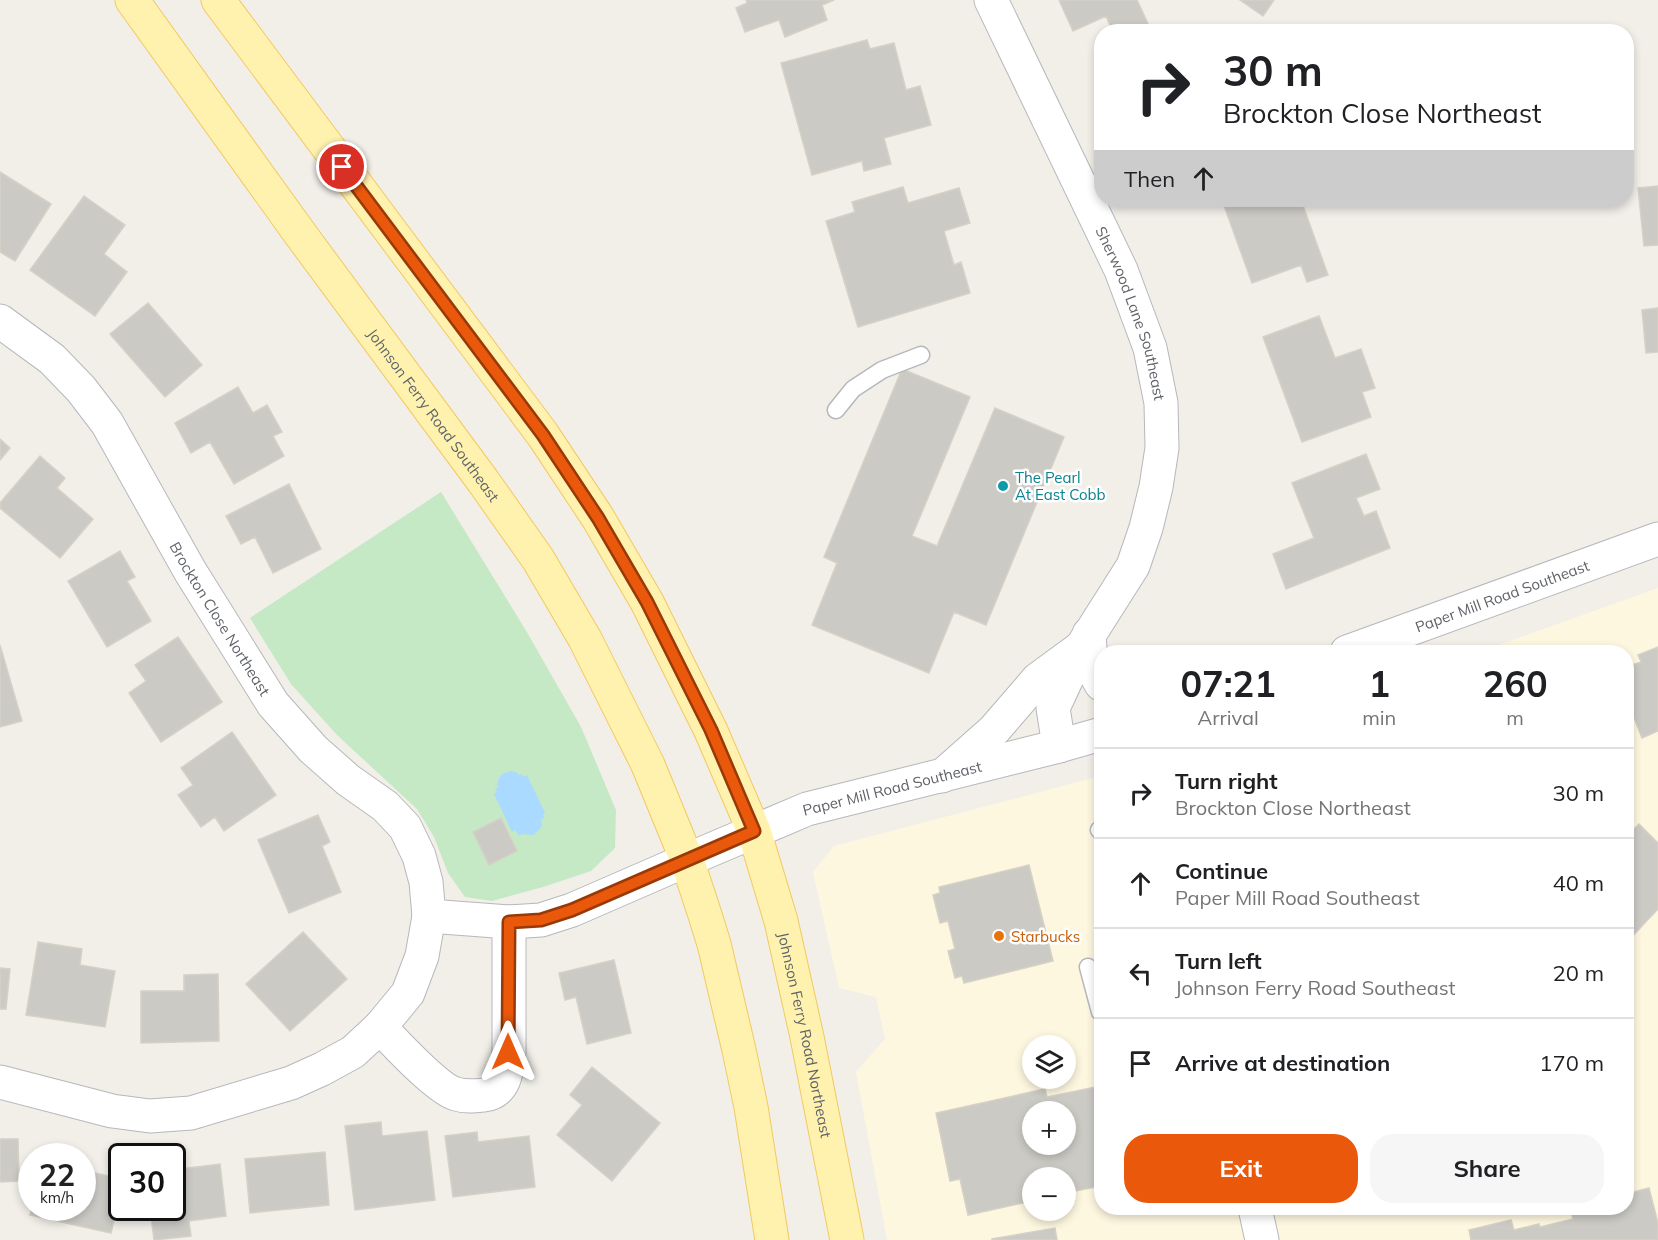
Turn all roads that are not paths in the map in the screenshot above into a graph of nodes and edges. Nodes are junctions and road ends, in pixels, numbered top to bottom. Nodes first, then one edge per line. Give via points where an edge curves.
1 (132, 0) edge
2 (218, 0) edge
3 (991, 0) edge
4 (0, 321) edge
5 (921, 355) dead end
6 (836, 410) dead end
7 (1658, 539) edge
8 (1085, 641) junction
9 (1366, 645) edge
10 (1094, 672) edge
11 (1094, 736) edge
12 (1059, 746) junction
13 (942, 776) junction
14 (754, 831) junction
15 (687, 860) junction
16 (429, 916) junction
17 (509, 922) junction
18 (1088, 968) dead end
19 (1094, 988) edge
20 (380, 1027) junction
21 (0, 1082) edge
22 (1257, 1215) edge
23 (772, 1240) edge
24 (847, 1240) edge
25 (1262, 1240) edge

1 - 15 main road, Johnson Ferry Road Southeast via 538,560 585,639 648,765
2 - 14 main road via 543,435 598,518 711,730
3 - 8 street, Sherwood Lane Southeast via 1121,270 1150,348 1161,403 1162,448 1146,528 1133,566
4 - 16 street, Brockton Close Northeast via 52,359 107,423 190,571 273,704 313,749 385,806 405,828 419,856
5 - 6 lane via 882,370 853,389
7 - 9 street, Paper Mill Road Southeast
8 - 10 street
8 - 12 street, Sherwood Lane Southeast via 1053,708
8 - 13 street, Sherwood Lane Southeast via 1038,679 994,730
11 - 12 street, Paper Mill Road Southeast
12 - 13 street, Paper Mill Road Southeast
13 - 14 street, Paper Mill Road Southeast via 807,809
14 - 15 street, Paper Mill Road Southeast
14 - 24 main road, Johnson Ferry Road Northeast via 784,933
15 - 17 street via 572,910 541,920
15 - 23 main road via 714,944 739,1050
16 - 17 street
16 - 20 street, Brockton Close Northeast via 422,956 408,993
17 - 20 street via 508,1052 502,1086 471,1097 454,1094 434,1080
18 - 19 lane
20 - 21 street, Brockton Close Northeast via 353,1052 322,1069 291,1083 191,1113 150,1116 112,1111
22 - 25 street

